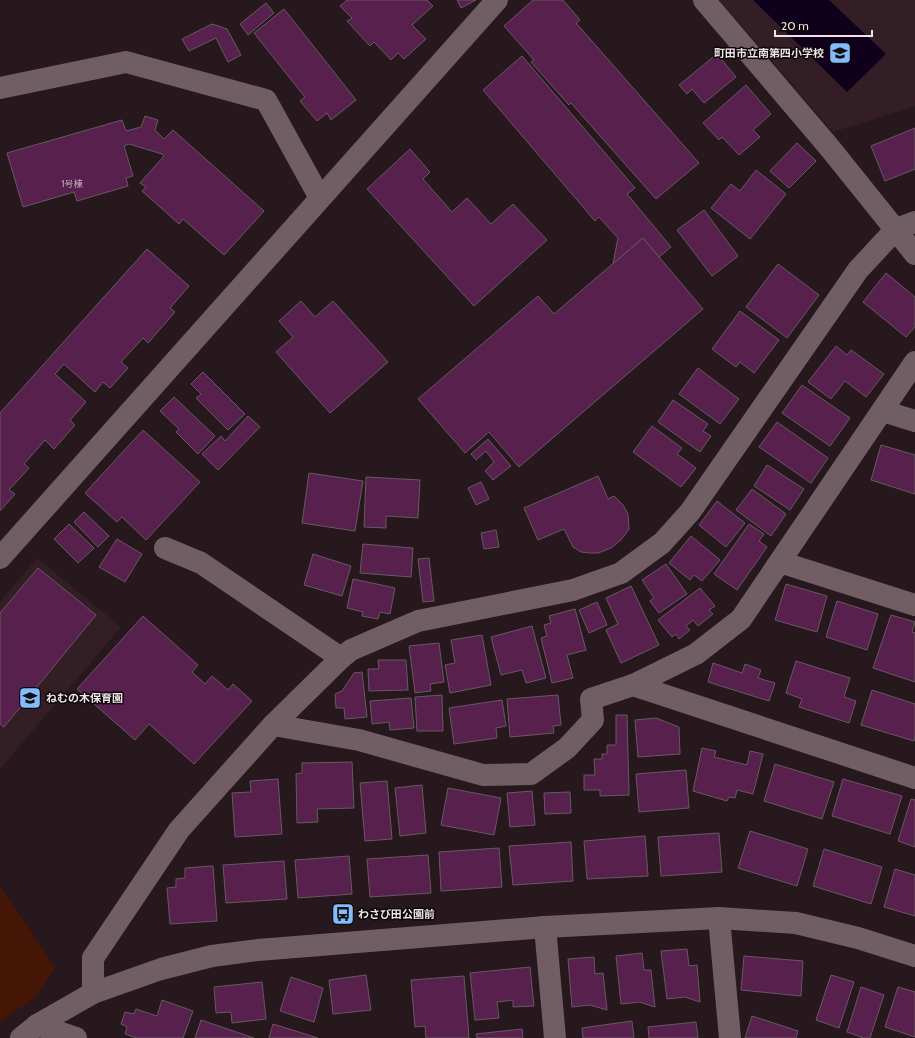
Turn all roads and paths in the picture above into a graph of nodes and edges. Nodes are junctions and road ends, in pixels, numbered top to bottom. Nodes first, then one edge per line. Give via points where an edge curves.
1 (497, 0) edge
2 (704, 0) edge
3 (0, 88) edge
4 (320, 198) junction
5 (905, 226) edge
6 (915, 254) edge
7 (915, 362) edge
8 (883, 411) junction
9 (915, 421) edge
10 (166, 548) dead end
11 (0, 558) edge
12 (780, 562) junction
13 (915, 605) edge
14 (341, 658) junction
15 (633, 685) junction
16 (273, 725) junction
17 (915, 778) edge
18 (719, 918) junction
19 (545, 927) junction
20 (915, 956) edge
21 (93, 993) junction
22 (29, 1032) edge
23 (76, 1038) edge
24 (555, 1038) edge
25 (730, 1038) edge

1 - 4 street
2 - 5 street via 829,147
3 - 4 street via 126,62 266,100
4 - 11 street
5 - 6 street
5 - 14 street via 858,270 690,512 662,544 621,573 573,590 418,621 350,650
7 - 8 street
8 - 9 street
8 - 12 street
10 - 14 street via 201,563
12 - 13 street
12 - 15 street via 741,619 696,654
14 - 16 street
15 - 16 street via 591,699 593,720 567,748 531,774 483,775 359,740
15 - 17 street
16 - 21 street via 175,837 94,958
18 - 19 street
18 - 20 street via 796,923 858,938
18 - 25 street
19 - 21 street via 212,956 161,969
19 - 24 street
21 - 22 street
22 - 23 street

